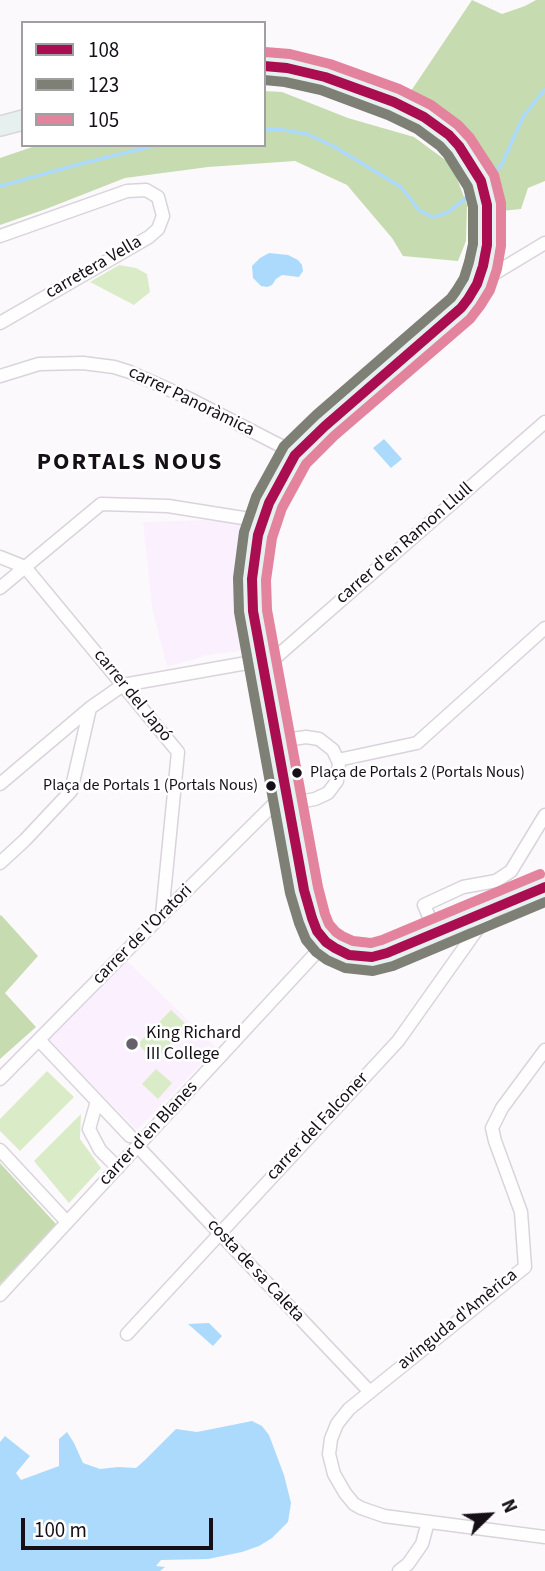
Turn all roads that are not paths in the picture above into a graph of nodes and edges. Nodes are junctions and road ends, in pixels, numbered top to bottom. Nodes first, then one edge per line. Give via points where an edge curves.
1 (266, 66) edge
2 (21, 121) edge
3 (0, 126) edge
4 (0, 236) edge
5 (545, 243) edge
6 (477, 284) junction
7 (0, 323) edge
8 (0, 376) edge
9 (545, 422) edge
10 (295, 455) junction
11 (262, 521) junction
12 (0, 557) edge
13 (25, 567) junction
14 (0, 588) edge
15 (545, 628) edge
16 (262, 661) junction
17 (123, 685) junction
18 (90, 708) junction
19 (278, 741) junction
20 (338, 760) junction
21 (0, 783) edge
22 (287, 798) junction
23 (545, 815) edge
24 (0, 863) edge
25 (545, 887) edge
26 (494, 907) junction
27 (162, 915) junction
28 (436, 933) junction
29 (326, 942) junction
30 (39, 1040) junction
31 (545, 1050) edge
32 (0, 1079) edge
33 (97, 1101) junction
34 (130, 1136) dead end
35 (0, 1150) edge
36 (141, 1150) dead end
37 (118, 1168) junction
38 (67, 1222) junction
39 (220, 1234) junction
40 (0, 1295) edge
41 (127, 1334) dead end
42 (369, 1391) junction
43 (428, 1522) junction
44 (545, 1537) edge
45 (399, 1571) edge

1 - 6 main road via 325,77 394,102 438,126 454,141 481,181 487,205 487,245
2 - 3 main road
4 - 7 street, carretera Vella via 127,191 146,190 158,197 163,216 149,237
5 - 6 street
6 - 10 main road via 461,308
8 - 10 street, carrer Panoràmica via 39,364 114,367 188,398
9 - 16 street, carrer d'en Ramon Llull via 275,658
10 - 11 main road
11 - 13 street via 168,506 101,504
11 - 16 main road via 252,579
12 - 13 street, carrer del Japó
13 - 14 street
13 - 17 street, carrer del Japó
15 - 20 street via 417,743
16 - 17 street
16 - 19 main road
17 - 18 street
17 - 27 street, carrer del Japó via 178,752
18 - 21 street
18 - 24 street via 71,792
19 - 20 street via 319,739
19 - 22 main road
20 - 22 street via 337,781 328,793 315,799
22 - 27 street, carrer de l'Oratori
22 - 29 main road via 307,904
23 - 28 street via 511,871 496,881 463,887 424,905
25 - 26 main road
26 - 28 main road
26 - 39 street, carrer del Falconer via 398,1041
27 - 30 street, carrer de l'Oratori
28 - 29 main road via 372,957 349,955
29 - 37 street, carrer d'en Blanes
30 - 32 street, carrer de l'Oratori
30 - 33 street
31 - 42 street, avinguda d'Amèrica via 492,1128 521,1212 524,1267
33 - 34 street
33 - 37 street via 89,1129 100,1150
35 - 38 street
36 - 39 street, costa de sa Caleta
37 - 38 street, carrer d'en Blanes
38 - 40 street, carrer d'en Blanes
39 - 41 street, carrer del Falconer
39 - 42 street, costa de sa Caleta
42 - 43 street via 337,1424 329,1454 334,1474 361,1508
43 - 44 street
43 - 45 street via 422,1544

